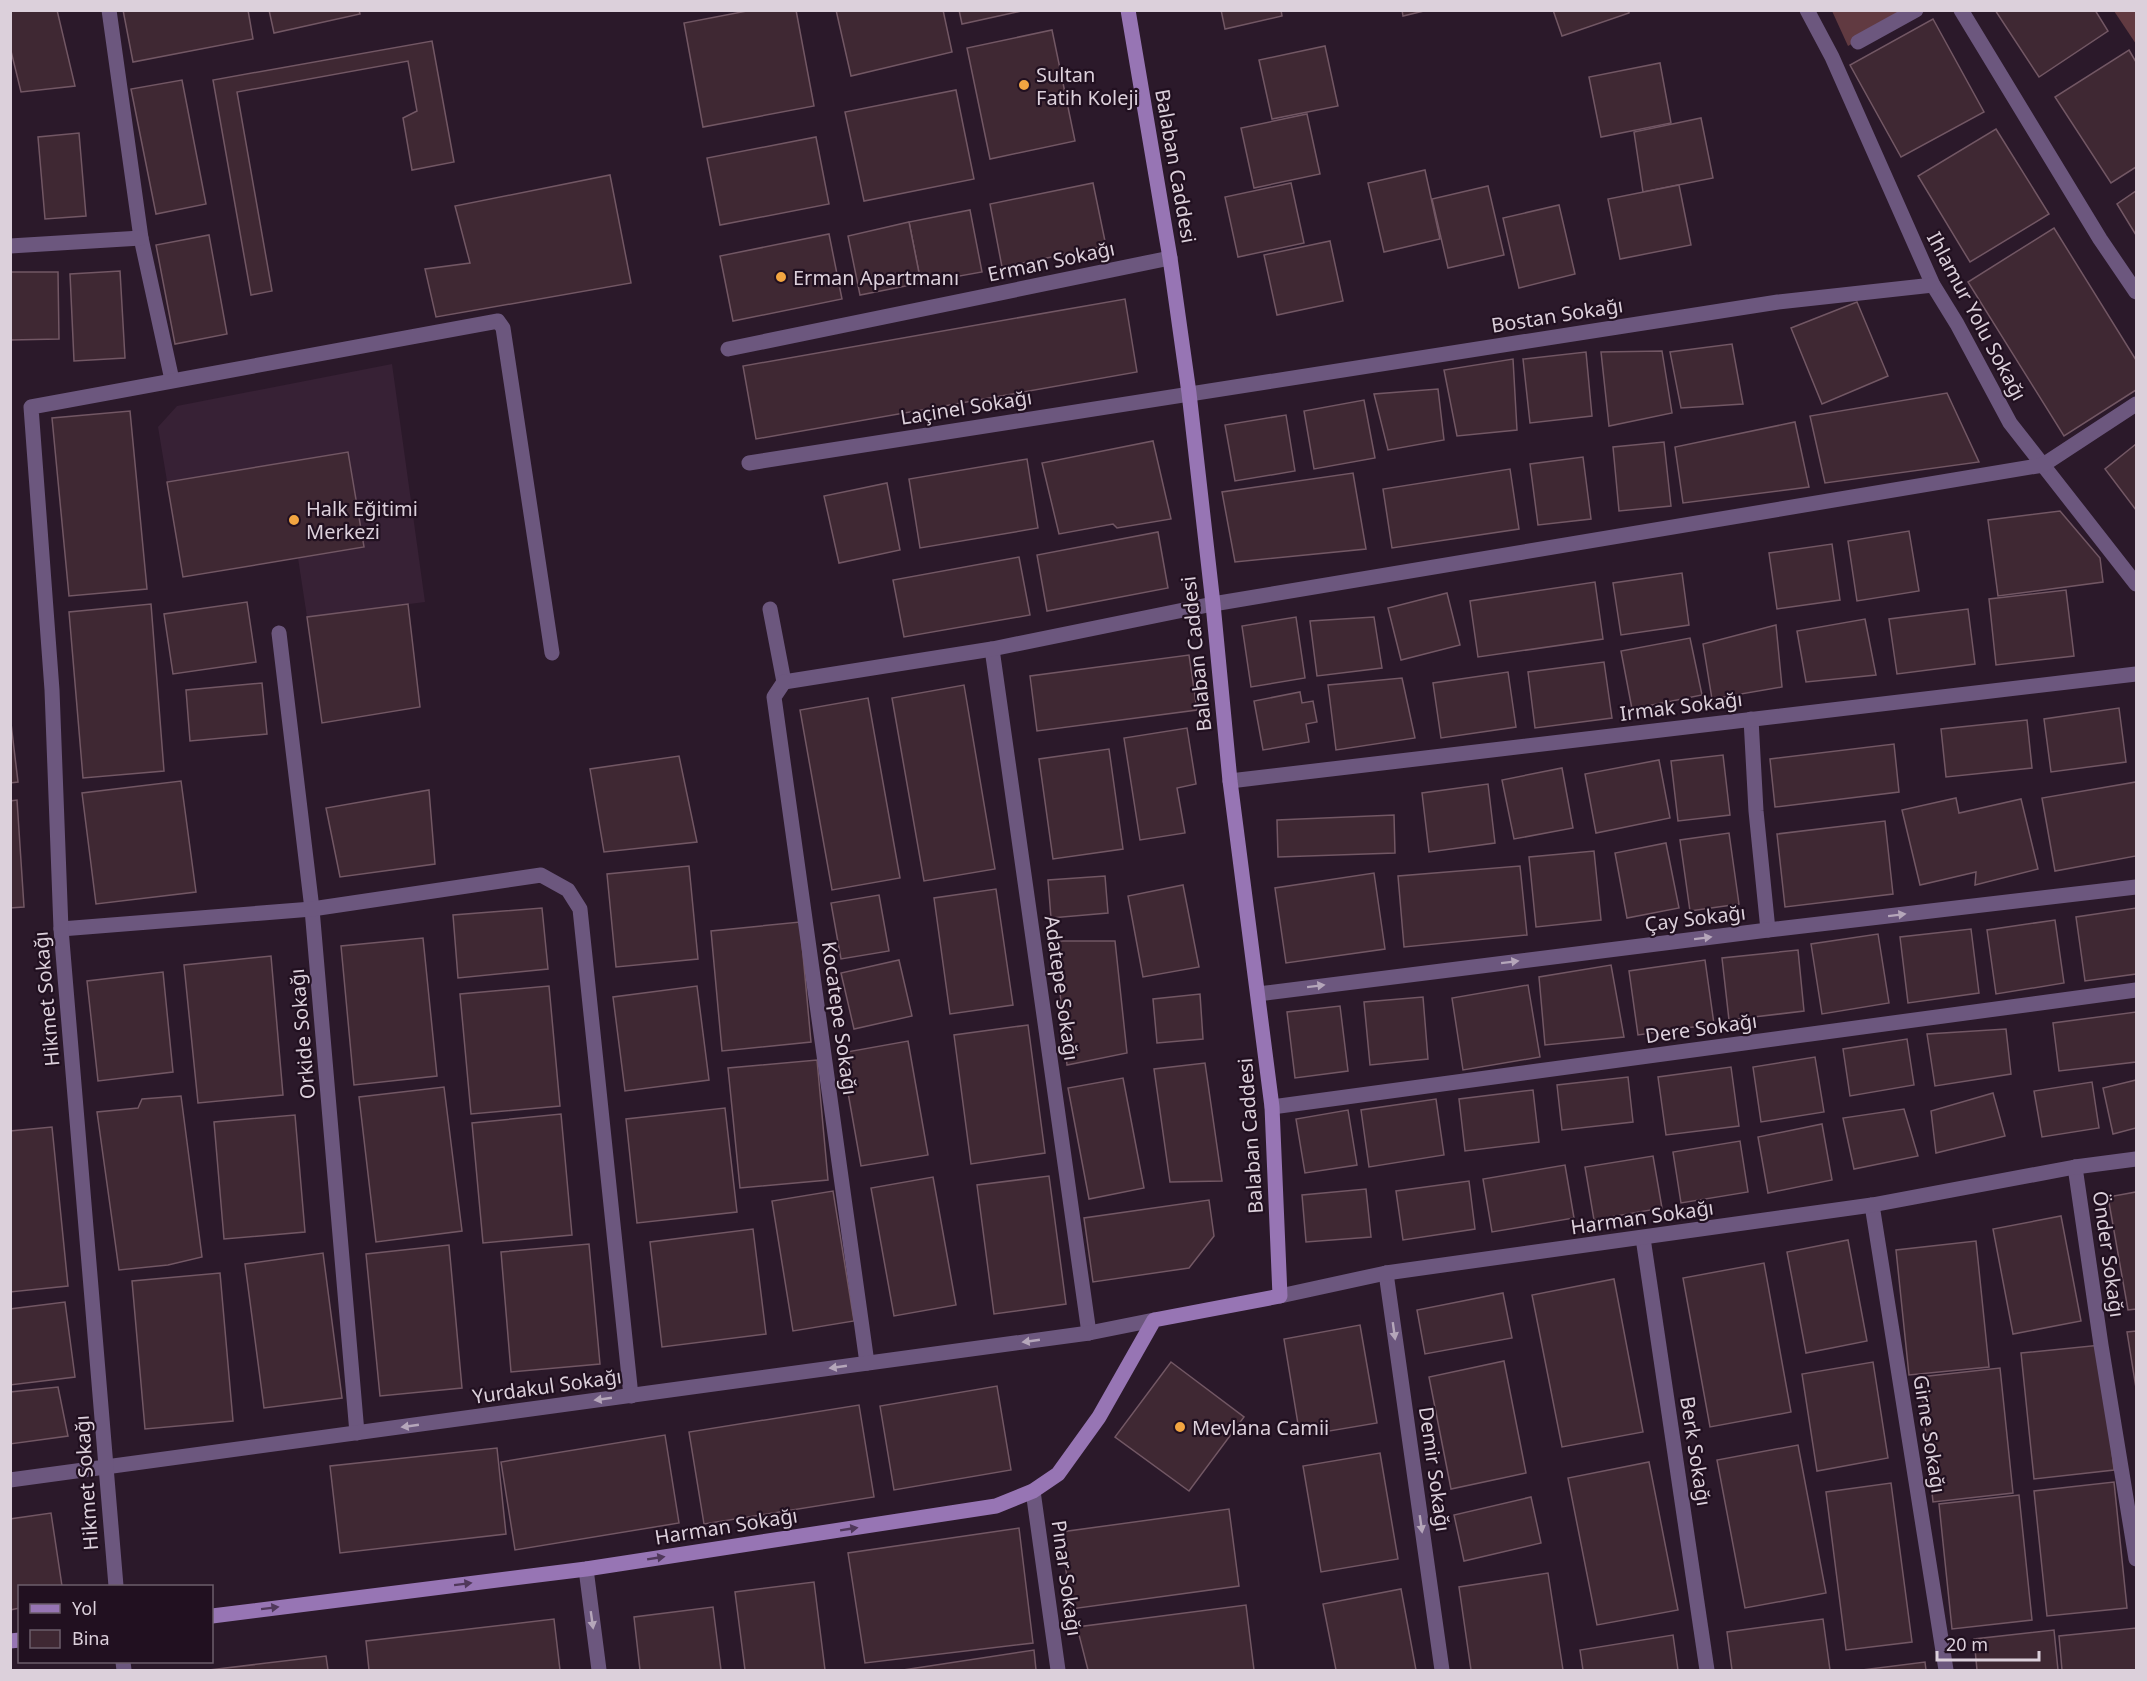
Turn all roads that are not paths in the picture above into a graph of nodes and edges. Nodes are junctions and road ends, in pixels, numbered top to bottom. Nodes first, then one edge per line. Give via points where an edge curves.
1 (109, 10) edge
2 (1128, 10) edge
3 (1808, 10) edge
4 (1916, 10) edge
5 (1961, 10) edge
6 (1858, 42) dead end
7 (141, 238) junction
8 (10, 246) edge
9 (1170, 258) junction
10 (1933, 285) junction
11 (2136, 292) edge
12 (728, 349) dead end
13 (171, 380) junction
14 (1189, 393) junction
15 (2136, 404) edge
16 (749, 463) dead end
17 (2043, 465) junction
18 (2136, 584) edge
19 (1213, 604) junction
20 (770, 609) dead end
21 (279, 633) dead end
22 (992, 649) junction
23 (552, 653) dead end
24 (2136, 674) edge
25 (784, 682) junction
26 (1751, 719) junction
27 (1230, 781) junction
28 (2136, 887) edge
29 (312, 909) junction
30 (61, 929) junction
31 (1768, 930) junction
32 (2136, 990) edge
33 (1258, 994) junction
34 (1272, 1107) junction
35 (2136, 1159) edge
36 (2076, 1167) junction
37 (1872, 1205) junction
38 (1643, 1239) junction
39 (1386, 1273) junction
40 (1280, 1296) junction
41 (1154, 1320) junction
42 (1089, 1333) junction
43 (867, 1364) junction
44 (631, 1396) junction
45 (357, 1433) junction
46 (106, 1466) junction
47 (10, 1480) edge
48 (1033, 1491) junction
49 (2136, 1560) edge
50 (586, 1569) junction
51 (116, 1585) edge
52 (213, 1616) edge
53 (599, 1671) edge
54 (1058, 1671) edge
55 (1442, 1671) edge
56 (1707, 1671) edge
57 (1946, 1671) edge

1 - 7 street
2 - 9 street, Balaban Caddesi
3 - 10 street, Ihlamur Yolu Sokağı
4 - 6 street
5 - 11 street
7 - 8 street
7 - 13 street
9 - 12 street, Erman Sokağı
9 - 14 street, Balaban Caddesi
10 - 14 street, Bostan Sokağı via 1778,302
10 - 17 street, Ihlamur Yolu Sokağı via 2010,423
13 - 23 street via 498,321 503,328
13 - 30 street, Hikmet Sokağı via 31,407 52,690
14 - 16 street, Laçinel Sokağı
14 - 19 street, Balaban Caddesi
15 - 17 street
17 - 18 street, Ihlamur Yolu Sokağı
17 - 19 street
19 - 22 street
19 - 27 street, Balaban Caddesi
20 - 25 street
21 - 29 street, Orkide Sokağı
22 - 25 street
22 - 42 street, Adatepe Sokağı
24 - 26 street, Irmak Sokağı
25 - 43 street, Kocatepe Sokağı via 774,697
26 - 27 street, Irmak Sokağı
26 - 31 street
27 - 33 street, Balaban Caddesi
31 -> 28 street, Çay Sokağı
29 - 30 street
29 - 44 street via 541,875 568,890 580,909
29 - 45 street, Orkide Sokağı
30 - 46 street, Hikmet Sokağı
33 -> 31 street, Çay Sokağı
32 - 34 street, Dere Sokağı
33 - 34 street, Balaban Caddesi
34 - 40 street, Balaban Caddesi
35 - 36 street, Harman Sokağı
36 - 37 street, Harman Sokağı
36 - 49 street, Önder Sokağı
37 - 38 street, Harman Sokağı
37 - 57 street, Girne Sokağı
38 - 39 street, Harman Sokağı
38 - 56 street, Berk Sokağı
39 - 40 street, Harman Sokağı
39 -> 55 street, Demir Sokağı
40 - 41 street, Harman Sokağı
41 - 42 street, Harman Sokağı
41 - 48 street, Harman Sokağı via 1099,1417 1058,1474
42 -> 43 street, Yurdakul Sokağı
43 -> 44 street, Yurdakul Sokağı
44 -> 45 street, Yurdakul Sokağı
45 - 46 street, Yurdakul Sokağı
46 - 47 street, Yurdakul Sokağı
46 - 51 street, Hikmet Sokağı
50 -> 48 street, Harman Sokağı via 996,1506
48 - 54 street, Pınar Sokağı
52 -> 50 street, Harman Sokağı
50 -> 53 street

